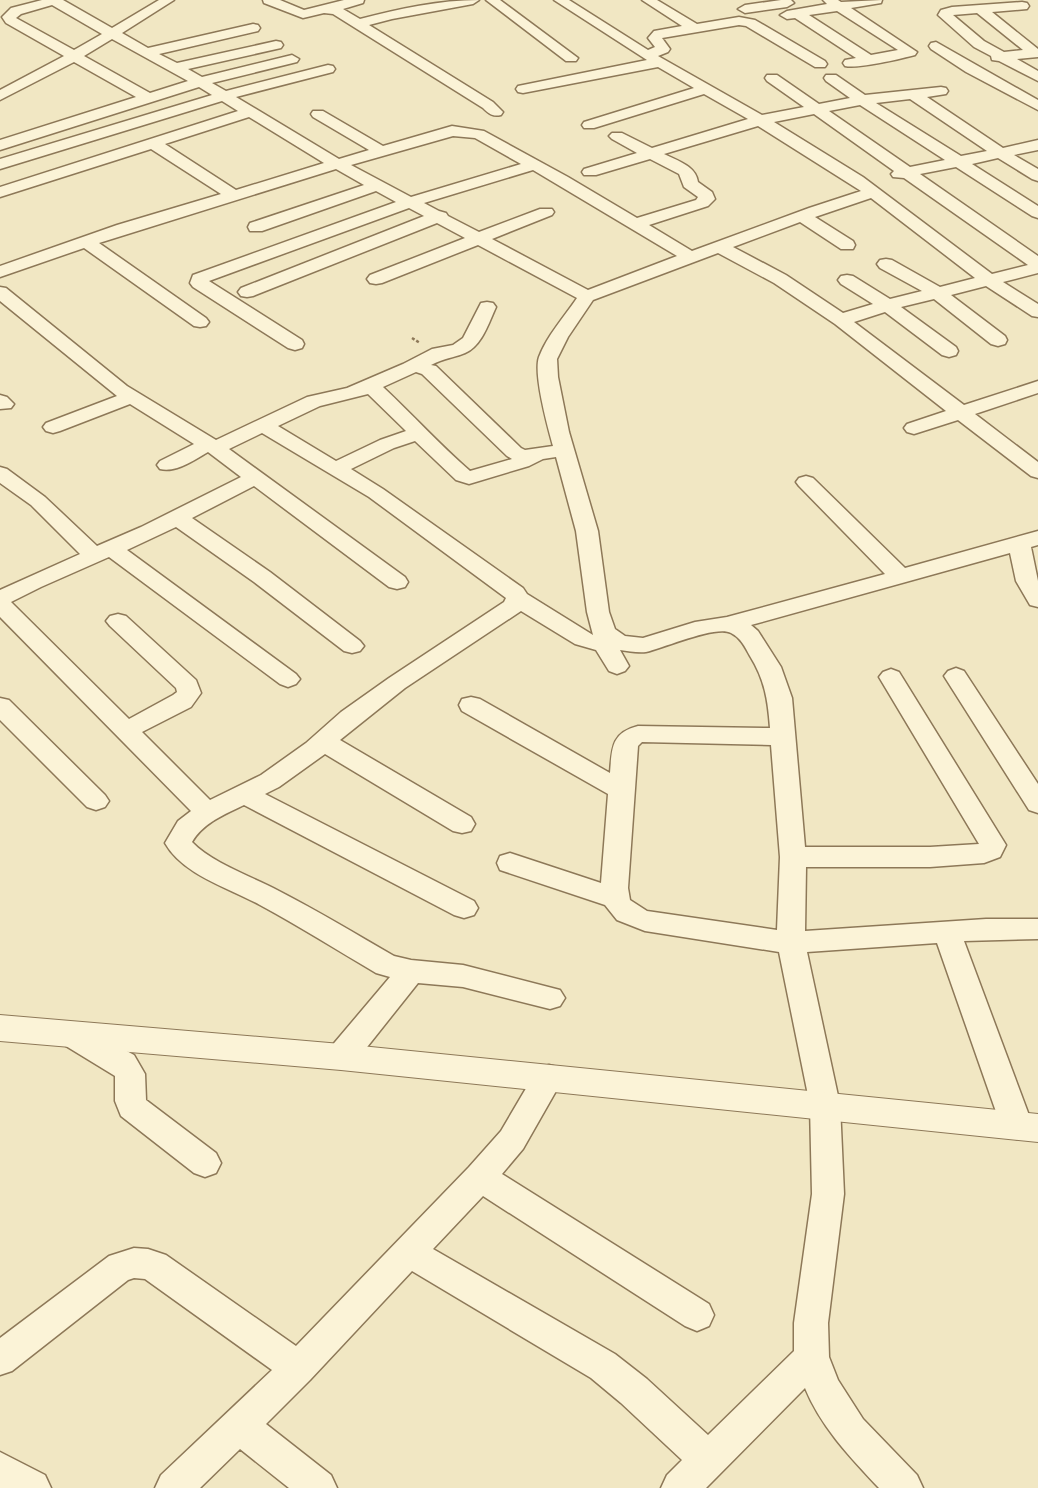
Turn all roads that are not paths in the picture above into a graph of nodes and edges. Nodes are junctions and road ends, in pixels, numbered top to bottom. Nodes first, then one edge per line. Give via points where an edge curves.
1 (55, 0) edge
2 (168, 0) edge
3 (269, 0) edge
4 (358, 0) edge
5 (473, 0) edge
6 (492, 0) edge
7 (560, 0) edge
8 (648, 0) edge
9 (876, 0) edge
10 (381, 3) dead end
11 (835, 3) edge
12 (1022, 6) edge
13 (328, 9) junction
14 (745, 9) dead end
15 (791, 9) edge
16 (980, 9) junction
17 (399, 14) junction
18 (5, 17) edge
19 (358, 24) junction
20 (253, 28) dead end
21 (694, 28) junction
22 (110, 34) junction
23 (276, 45) dead end
24 (936, 46) dead end
25 (148, 52) junction
26 (1036, 53) edge
27 (73, 56) junction
28 (1000, 57) junction
29 (571, 58) dead end
30 (292, 59) dead end
31 (654, 59) junction
32 (869, 60) junction
33 (960, 61) junction
34 (850, 63) dead end
35 (820, 64) dead end
36 (176, 68) junction
37 (328, 68) dead end
38 (1038, 77) edge
39 (772, 78) dead end
40 (831, 78) dead end
41 (200, 82) junction
42 (523, 89) dead end
43 (706, 89) junction
44 (941, 92) dead end
45 (914, 95) junction
46 (0, 96) edge
47 (224, 96) junction
48 (150, 99) junction
49 (862, 100) junction
50 (1038, 106) edge
51 (817, 110) junction
52 (250, 112) junction
53 (496, 112) dead end
54 (318, 114) dead end
55 (943, 114) junction
56 (761, 120) junction
57 (76, 121) junction
58 (899, 123) junction
59 (589, 125) dead end
60 (100, 134) junction
61 (617, 136) dead end
62 (153, 143) junction
63 (0, 145) edge
64 (1038, 145) edge
65 (381, 151) junction
66 (652, 154) junction
67 (1000, 154) junction
68 (958, 163) junction
69 (0, 164) edge
70 (337, 164) junction
71 (534, 165) junction
72 (590, 172) dead end
73 (907, 173) junction
74 (1038, 176) edge
75 (379, 185) junction
76 (865, 186) junction
77 (0, 192) edge
78 (232, 196) junction
79 (411, 202) junction
80 (546, 212) dead end
81 (1038, 213) edge
82 (440, 216) junction
83 (802, 216) junction
84 (636, 224) junction
85 (256, 227) dead end
86 (478, 238) junction
87 (86, 242) junction
88 (847, 245) dead end
89 (718, 246) junction
90 (690, 257) junction
91 (886, 264) dead end
92 (1033, 268) edge
93 (0, 272) edge
94 (376, 279) dead end
95 (987, 279) junction
96 (847, 280) dead end
97 (1038, 283) edge
98 (0, 292) edge
99 (247, 292) dead end
100 (938, 293) junction
101 (587, 296) junction
102 (887, 305) junction
103 (487, 307) dead end
104 (1038, 312) edge
105 (841, 320) junction
106 (200, 322) dead end
107 (998, 340) dead end
108 (295, 344) dead end
109 (949, 351) dead end
110 (410, 368) junction
111 (370, 385) junction
112 (1038, 387) edge
113 (131, 397) junction
114 (962, 412) junction
115 (262, 425) junction
116 (53, 428) dead end
117 (914, 428) dead end
118 (420, 434) junction
119 (212, 446) junction
120 (565, 450) junction
121 (536, 455) junction
122 (167, 465) dead end
123 (335, 469) junction
124 (1038, 472) edge
125 (0, 473) edge
126 (256, 477) junction
127 (806, 482) dead end
128 (176, 517) junction
129 (1028, 540) edge
130 (103, 553) junction
131 (901, 577) junction
132 (397, 582) dead end
133 (517, 598) junction
134 (0, 599) edge
135 (1038, 600) edge
136 (0, 604) edge
137 (118, 621) dead end
138 (728, 624) junction
139 (352, 646) dead end
140 (613, 651) junction
141 (956, 676) dead end
142 (890, 677) dead end
143 (288, 679) dead end
144 (471, 705) dead end
145 (0, 706) edge
146 (127, 730) junction
147 (783, 737) junction
148 (324, 742) junction
149 (621, 790) junction
150 (244, 794) junction
151 (96, 801) dead end
152 (1038, 804) edge
153 (207, 812) junction
154 (462, 824) dead end
155 (793, 857) junction
156 (510, 863) dead end
157 (615, 898) junction
158 (464, 908) dead end
159 (1038, 929) edge
160 (947, 932) junction
161 (791, 943) junction
162 (411, 971) junction
163 (550, 998) dead end
164 (0, 1028) edge
165 (72, 1035) junction
166 (341, 1057) junction
167 (548, 1077) junction
168 (825, 1106) junction
169 (1028, 1127) edge
170 (205, 1163) dead end
171 (480, 1177) junction
172 (409, 1252) junction
173 (697, 1315) dead end
174 (812, 1357) junction
175 (0, 1359) edge
176 (298, 1368) junction
177 (240, 1425) junction
178 (708, 1460) junction
179 (0, 1470) edge
180 (32, 1488) edge
181 (174, 1488) edge
182 (318, 1488) edge
183 (680, 1488) edge
184 (904, 1488) edge

1 - 18 street
1 - 22 street
2 - 22 street
3 - 13 street via 303,14
4 - 13 street
5 - 17 street
6 - 29 street
7 - 31 street
8 - 21 street
9 - 11 street
10 - 17 street
11 - 15 street
11 - 32 street via 910,52
12 - 16 street
13 - 19 street
14 - 15 street
15 - 32 street
16 - 26 street
16 - 28 street via 952,11 945,15
17 - 19 street
18 - 27 street
19 - 53 street
20 - 25 street
21 - 31 street via 655,36 663,49
21 - 35 street via 729,21 750,23
22 - 25 street
22 - 27 street
23 - 36 street
24 - 33 street
25 - 36 street
26 - 28 street
27 - 46 street
27 - 48 street
28 - 33 street
28 - 38 street
30 - 41 street
31 - 42 street
31 - 43 street
32 - 34 street
33 - 50 street
36 - 41 street
37 - 47 street
39 - 51 street
40 - 49 street
41 - 47 street
41 - 48 street
43 - 56 street
43 - 59 street
44 - 45 street
45 - 49 street
45 - 55 street
47 - 52 street
47 - 60 street
48 - 57 street
49 - 51 street
49 - 58 street
51 - 56 street
51 - 73 street
52 - 62 street
52 - 70 street
54 - 65 street
55 - 58 street
55 - 67 street
56 - 66 street
56 - 76 street
57 - 60 street
57 - 63 street
58 - 68 street
60 - 69 street
61 - 66 street
62 - 77 street
62 - 78 street
64 - 67 street
65 - 70 street
65 - 71 street via 452,131 466,131 479,134
66 - 72 street
66 - 84 street via 685,171 690,184 707,199
67 - 68 street
67 - 74 street
68 - 73 street
68 - 81 street
70 - 75 street
70 - 78 street
71 - 79 street
71 - 84 street
73 - 76 street
73 - 92 street
75 - 79 street
75 - 85 street
76 - 83 street
76 - 95 street
78 - 87 street
79 - 82 street
79 - 108 street via 199,279 199,283
80 - 86 street
82 - 86 street
82 - 99 street
83 - 88 street
83 - 89 street
84 - 90 street
86 - 94 street
86 - 101 street
87 - 93 street
87 - 106 street
89 - 90 street
89 - 105 street via 794,287
90 - 101 street
91 - 100 street
92 - 95 street
92 - 97 street
95 - 100 street
95 - 104 street
96 - 102 street
98 - 113 street
100 - 102 street
100 - 107 street
101 - 120 street via 548,359 548,377
102 - 105 street
102 - 109 street
103 - 110 street via 468,344 439,353
105 - 114 street
110 - 111 street
110 - 121 street via 415,366 428,370 514,452 523,456
111 - 115 street via 314,401
111 - 118 street
112 - 114 street
113 - 116 street
113 - 119 street
114 - 117 street
114 - 124 street
115 - 119 street
115 - 123 street
118 - 121 street via 466,477
118 - 123 street via 387,444
119 - 122 street
119 - 126 street
120 - 121 street
120 - 140 street via 587,531 598,612
123 - 133 street via 399,509 515,593
125 - 130 street
126 - 128 street
126 - 132 street
127 - 131 street
128 - 130 street
128 - 139 street via 262,576
129 - 131 street
129 - 135 street via 1025,578
130 - 134 street
130 - 143 street
131 - 138 street
133 - 140 street via 583,639
133 - 148 street via 513,606 389,689
136 - 146 street
137 - 146 street via 187,685 189,693 182,701
138 - 140 street via 703,627
138 - 147 street via 750,636 769,667 780,698
141 - 152 street
142 - 155 street via 993,845 991,850 930,857
144 - 149 street
145 - 151 street
146 - 153 street
147 - 149 street via 637,725 625,746
147 - 155 street
148 - 150 street via 270,781
148 - 154 street
149 - 157 street
150 - 153 street
150 - 158 street
153 - 162 street via 187,828 178,843 188,854 386,965
155 - 161 street
156 - 157 street
157 - 161 street via 626,913 645,921
159 - 160 street
160 - 161 street
160 - 169 street
161 - 168 street
162 - 163 street via 463,976
162 - 166 street
164 - 165 street
165 - 166 street
165 - 170 street via 130,1070 129,1098 132,1107
166 - 167 street
167 - 168 street
167 - 171 street via 512,1140
168 - 169 street
168 - 174 street via 828,1194 811,1324
171 - 172 street
171 - 173 street
172 - 176 street
172 - 178 street via 603,1366
174 - 178 street
174 - 184 street via 824,1389 850,1431
175 - 176 street via 116,1269 128,1262 142,1262 154,1266
176 - 177 street
177 - 181 street
177 - 182 street
178 - 183 street
179 - 180 street

